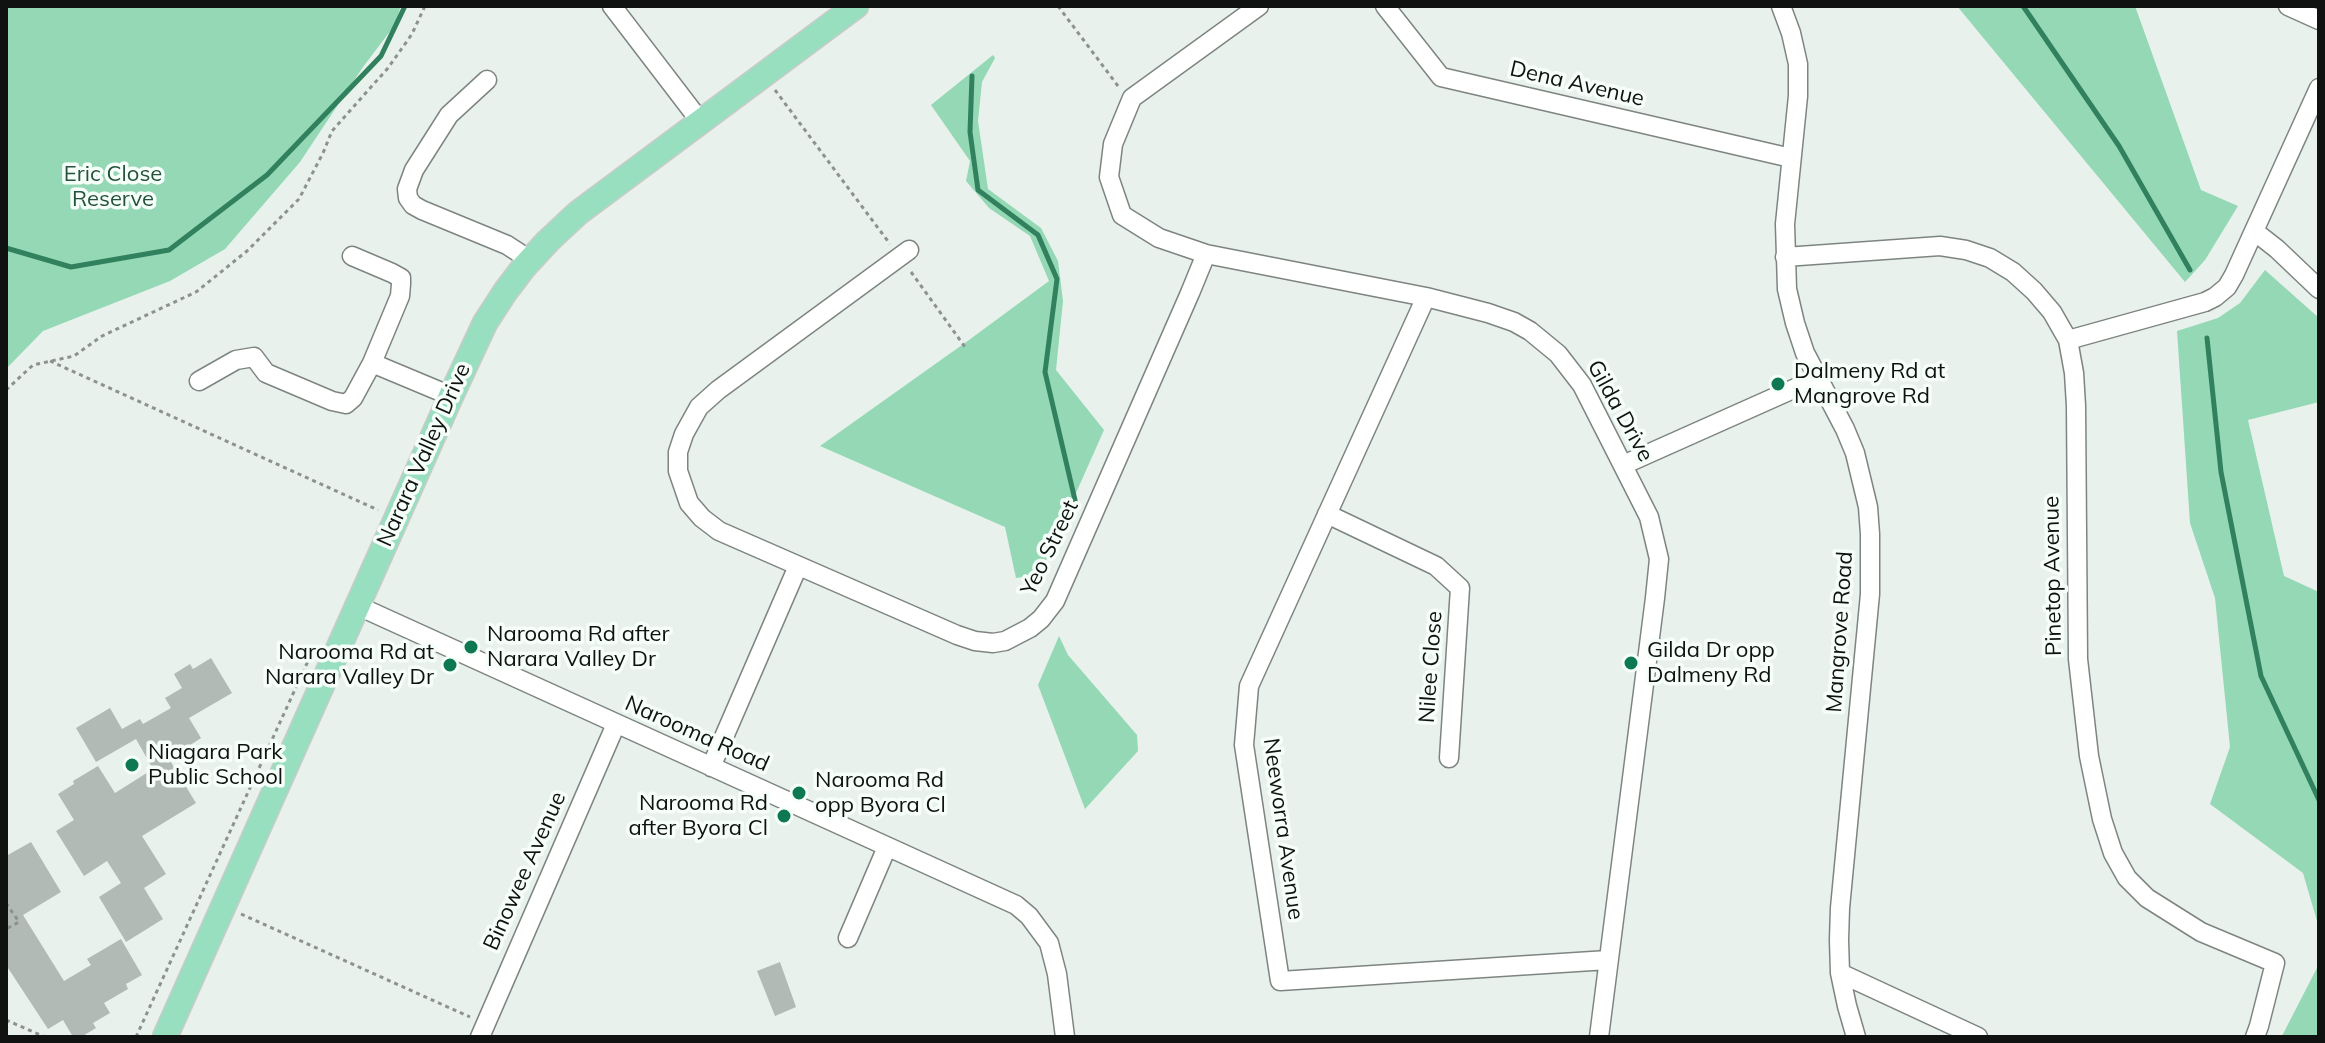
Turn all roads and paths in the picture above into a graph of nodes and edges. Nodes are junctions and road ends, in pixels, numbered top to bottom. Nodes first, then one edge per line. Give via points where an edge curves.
1 (425, 6) edge
2 (612, 6) edge
3 (856, 6) edge
4 (1058, 6) edge
5 (1259, 6) edge
6 (1385, 6) edge
7 (1781, 6) edge
8 (2288, 6) edge
9 (2319, 20) edge
10 (487, 80) dead end
11 (746, 88) junction
12 (2319, 88) edge
13 (1130, 103) junction
14 (700, 121) junction
15 (1791, 158) junction
16 (2254, 231) junction
17 (904, 253) junction
18 (1206, 254) junction
19 (352, 256) dead end
20 (1785, 257) junction
21 (530, 260) junction
22 (2319, 289) edge
23 (1426, 297) junction
24 (2068, 340) junction
25 (965, 347) dead end
26 (50, 361) junction
27 (372, 363) junction
28 (1818, 378) junction
29 (199, 381) dead end
30 (6, 390) edge
31 (451, 396) junction
32 (1623, 465) junction
33 (1327, 514) junction
34 (396, 518) junction
35 (798, 566) junction
36 (356, 605) junction
37 (616, 724) junction
38 (1449, 758) dead end
39 (711, 767) junction
40 (887, 847) junction
41 (6, 903) edge
42 (241, 914) dead end
43 (6, 929) edge
44 (848, 938) dead end
45 (1608, 960) junction
46 (1840, 973) junction
47 (6, 1020) edge
48 (482, 1030) edge
49 (45, 1037) edge
50 (165, 1037) edge
51 (1065, 1037) edge
52 (1599, 1037) edge
53 (1856, 1037) edge
54 (1978, 1037) edge
55 (2255, 1037) edge

1 - 26 path via 388,68 332,131 299,199 247,251 196,292 102,336 74,356
2 - 14 street
3 - 11 main road, Narara Valley Drive
4 - 13 path
5 - 13 street, Gilda Drive
6 - 15 street, Dena Avenue via 1441,77
7 - 15 street, Mangrove Road via 1798,64
8 - 9 street
10 - 21 street via 449,115 414,170 408,198 422,210
11 - 14 main road, Narara Valley Drive
11 - 17 path via 757,102 775,89
12 - 16 street
13 - 18 street, Gilda Drive via 1113,144 1109,177 1122,215 1159,238
14 - 21 main road, Narara Valley Drive via 578,213
15 - 20 street, Mangrove Road
16 - 22 street
16 - 24 street via 2227,287 2215,297
17 - 25 path
17 - 35 street, Yeo Street via 718,390 699,407 684,434 678,471 689,503 719,531
18 - 23 street, Gilda Drive
18 - 35 street, Yeo Street via 1055,601 1030,628 1005,641 975,641
19 - 27 street via 401,278 400,296
20 - 24 street, Pinetop Avenue via 1940,246 1966,250 2013,272 2052,312
20 - 28 street, Mangrove Road via 1795,323
21 - 31 main road, Narara Valley Drive via 485,323
23 - 32 street, Gilda Drive via 1514,322 1544,341 1582,385
23 - 33 street, Neeworra Avenue
24 - 55 street, Pinetop Avenue via 2076,406 2078,659 2102,819 2127,878 2147,898 2201,932 2275,963
26 - 30 path via 33,365
26 - 34 path
27 - 29 street via 346,404 266,373 254,357 236,360
27 - 31 street
28 - 32 street
28 - 46 street, Mangrove Road via 1855,453 1868,507 1870,549 1840,908
31 - 34 main road, Narara Valley Drive
32 - 45 street, Gilda Drive via 1649,517 1659,559
33 - 38 street, Nilee Close via 1436,566 1460,588
33 - 45 street, Neeworra Avenue via 1249,686 1244,745 1280,981
34 - 36 main road, Narara Valley Drive
35 - 39 street
36 - 37 street, Narooma Road
36 - 50 main road, Narara Valley Drive
37 - 39 street, Narooma Road
37 - 48 street, Binowee Avenue
39 - 40 street, Narooma Road
40 - 44 street
40 - 51 street, Narooma Road via 1001,897 1029,916 1049,943
41 - 43 path via 19,922
42 - 48 path
45 - 52 street, Gilda Drive
46 - 53 street, Mangrove Road
46 - 54 street
47 - 49 path

